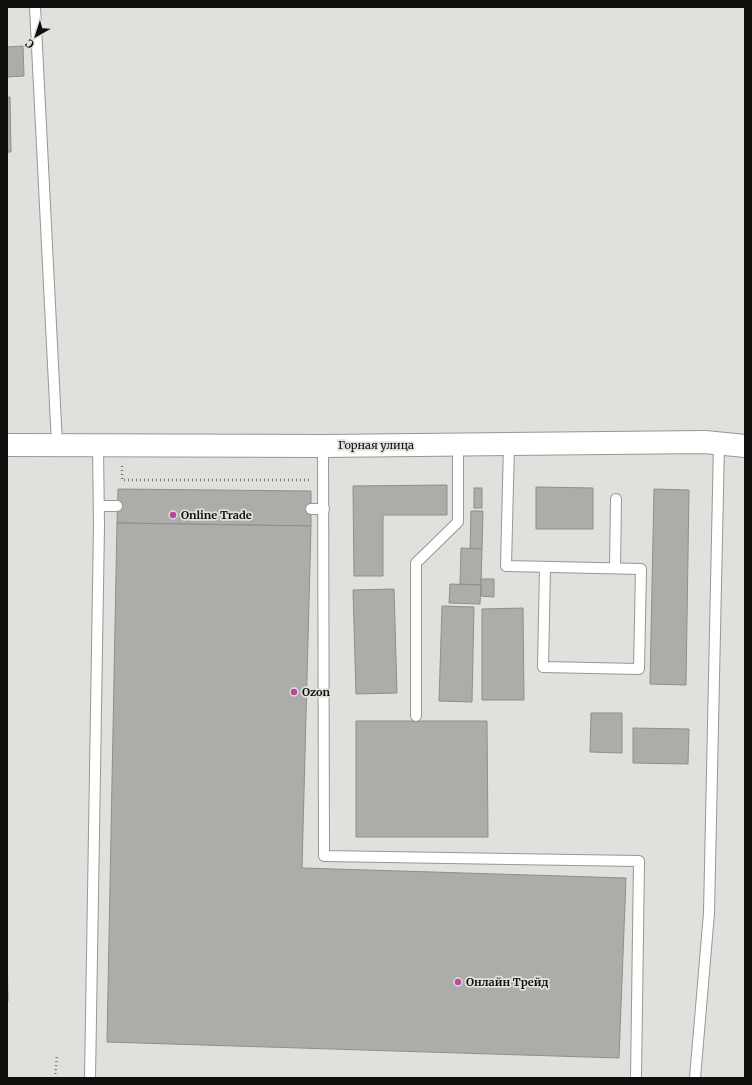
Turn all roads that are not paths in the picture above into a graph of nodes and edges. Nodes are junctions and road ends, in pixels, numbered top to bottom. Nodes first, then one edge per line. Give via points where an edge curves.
1 (35, 7) edge
2 (57, 444) junction
3 (509, 444) junction
4 (720, 444) junction
5 (7, 445) edge
6 (98, 445) junction
7 (458, 445) junction
8 (323, 446) junction
9 (745, 446) edge
10 (616, 499) dead end
11 (99, 506) junction
12 (118, 506) dead end
13 (311, 509) dead end
14 (324, 509) junction
15 (545, 567) junction
16 (615, 568) junction
17 (416, 716) dead end
18 (90, 1078) edge
19 (636, 1078) edge
20 (695, 1078) edge

1 - 2 lane
2 - 5 street, Горная улица
2 - 6 street, Горная улица
3 - 4 street, Горная улица
3 - 7 street, Горная улица
3 - 15 lane via 506,566
4 - 9 street, Горная улица
4 - 20 lane via 709,913
6 - 8 street, Горная улица
6 - 11 lane
7 - 8 street, Горная улица
7 - 17 lane via 458,522 416,564
8 - 14 lane
10 - 16 lane
11 - 12 lane
11 - 18 lane
13 - 14 lane
14 - 19 lane via 324,856 639,861
15 - 16 lane
15 - 16 lane via 543,667 639,669 641,569

